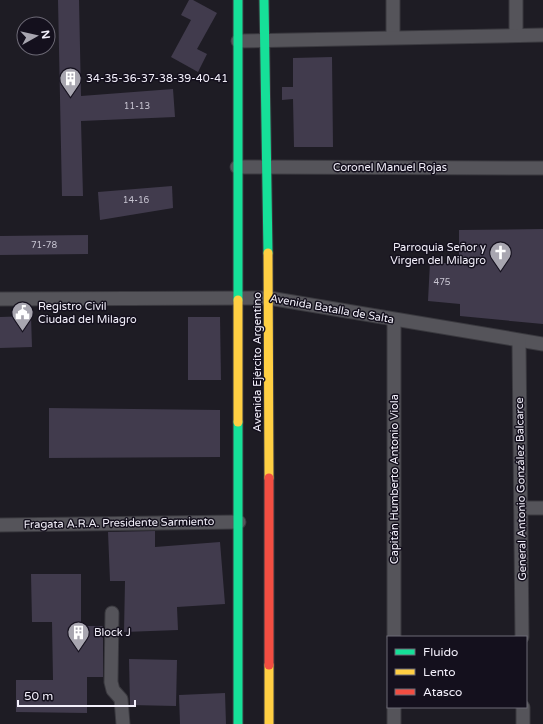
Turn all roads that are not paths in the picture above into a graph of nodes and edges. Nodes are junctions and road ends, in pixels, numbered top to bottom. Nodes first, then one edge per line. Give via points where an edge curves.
1 (238, 0) edge
2 (264, 0) edge
3 (393, 0) edge
4 (516, 0) edge
5 (516, 35) junction
6 (543, 35) edge
7 (393, 37) junction
8 (265, 40) junction
9 (238, 41) junction
10 (266, 166) junction
11 (237, 167) junction
12 (543, 168) edge
13 (239, 297) junction
14 (269, 298) junction
15 (0, 299) edge
16 (394, 320) junction
17 (519, 340) junction
18 (543, 344) edge
19 (521, 508) junction
20 (543, 508) edge
21 (239, 522) junction
22 (0, 525) edge
23 (112, 614) dead end
24 (394, 636) edge
25 (522, 636) edge
26 (394, 708) edge
27 (522, 708) edge
28 (123, 724) edge
29 (238, 724) edge
30 (269, 724) edge
31 (394, 724) edge
32 (523, 724) edge

1 - 9 street, Avenida Ejército Argentino
2 - 8 street, Avenida Ejército Argentino
3 - 7 street
4 - 5 street
5 - 6 street
5 - 7 street
7 - 8 street
8 - 9 street
8 - 10 street, Avenida Ejército Argentino
9 - 11 street, Avenida Ejército Argentino
10 - 11 street, Coronel Manuel Rojas
10 - 12 street, Coronel Manuel Rojas
10 - 14 street, Avenida Ejército Argentino
11 - 13 street, Avenida Ejército Argentino
13 - 14 street, Avenida Batalla de Salta
13 - 15 street, Avenida Batalla de Salta
13 - 21 street, Avenida Ejército Argentino
14 - 16 street, Avenida Batalla de Salta
14 - 30 street, Avenida Ejército Argentino
16 - 17 street, Avenida Batalla de Salta
16 - 24 street, Capitán Humberto Antonio Viola
17 - 18 street, Avenida Batalla de Salta
17 - 19 street, General Antonio González Balcarce
19 - 20 street
19 - 25 street, General Antonio González Balcarce
21 - 22 street, Fragata A.R.A. Presidente Sarmiento
21 - 29 street, Avenida Ejército Argentino
23 - 28 street via 111,682 113,690 121,699
26 - 31 street
27 - 32 street

